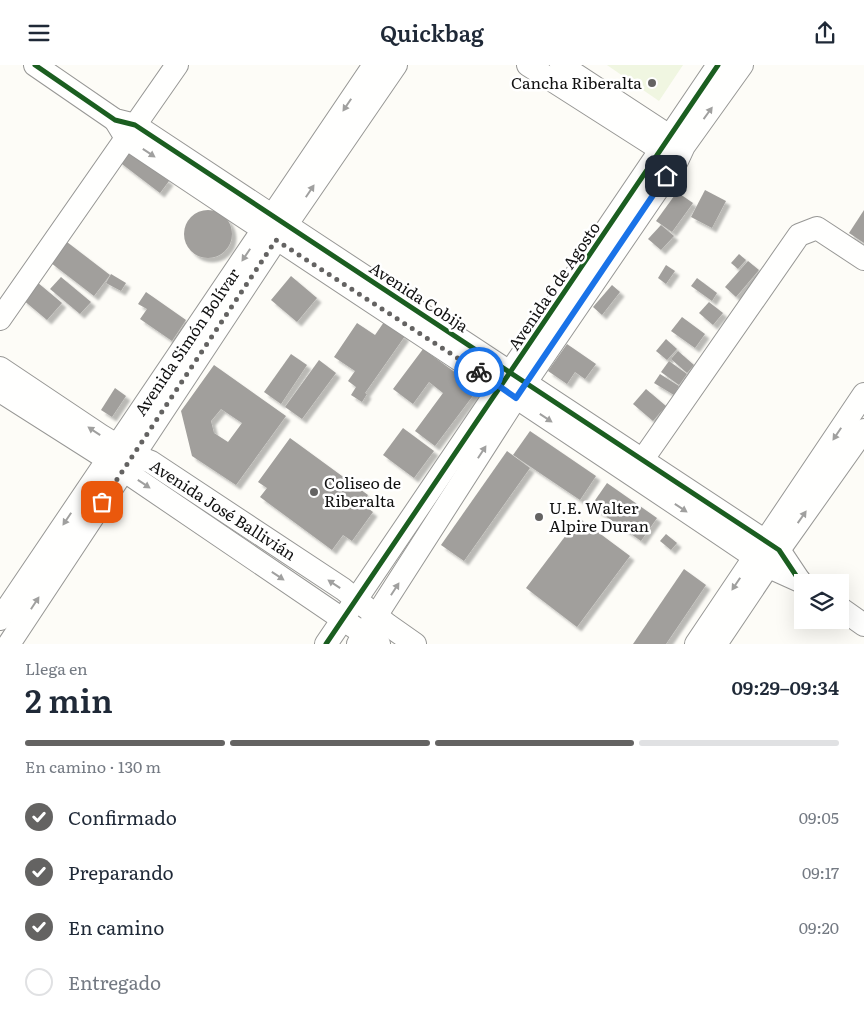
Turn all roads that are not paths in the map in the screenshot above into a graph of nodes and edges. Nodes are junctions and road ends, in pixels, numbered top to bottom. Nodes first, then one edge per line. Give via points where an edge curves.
1 (35, 65) edge
2 (177, 65) edge
3 (374, 65) edge
4 (396, 65) edge
5 (528, 65) edge
6 (561, 65) edge
7 (718, 65) edge
8 (742, 65) edge
9 (125, 127) junction
10 (673, 148) junction
11 (275, 228) junction
12 (864, 259) edge
13 (0, 319) edge
14 (0, 368) edge
15 (514, 385) junction
16 (0, 391) edge
17 (864, 394) edge
18 (864, 430) edge
19 (120, 457) junction
20 (638, 468) junction
21 (767, 554) junction
22 (794, 575) edge
23 (356, 600) junction
24 (849, 614) edge
25 (0, 619) edge
26 (343, 620) junction
27 (864, 625) edge
28 (370, 635) edge
29 (9, 644) edge
30 (326, 644) edge
31 (415, 644) edge
32 (696, 644) edge
33 (716, 644) edge

1 - 9 street, Avenida Cobija
2 - 9 street
3 -> 11 street, Avenida Simón Bolívar
11 -> 4 street, Avenida Simón Bolívar
5 - 10 street
6 - 10 street
7 - 10 street, Avenida 6 de Agosto
10 -> 8 street, Avenida 6 de Agosto
9 - 11 street, Avenida Cobija
9 - 13 street
10 - 15 street, Avenida 6 de Agosto
11 - 15 street, Avenida Cobija
11 - 19 street, Avenida Simón Bolívar
12 - 20 street via 818,228 799,235
19 -> 14 street, Avenida José Ballivián via 100,435
15 - 20 street, Avenida Cobija
15 - 23 street, Avenida 6 de Agosto
28 -> 15 street, Avenida 6 de Agosto
16 - 19 street, Avenida José Ballivián
17 -> 21 street
21 -> 18 street
23 -> 19 street, Avenida José Ballivián via 151,462
19 -> 25 street, Avenida Simón Bolívar
19 -> 26 street, Avenida José Ballivián
29 -> 19 street, Avenida Simón Bolívar
20 - 21 street, Avenida Cobija
21 - 22 street, Avenida Cobija
21 -> 32 street
21 - 33 street
23 - 26 street, Avenida 6 de Agosto
23 - 28 street, Avenida José Ballivián
24 - 27 street
26 - 28 street, Avenida José Ballivián
26 - 30 street, Avenida 6 de Agosto
28 - 31 street, Avenida José Ballivián

